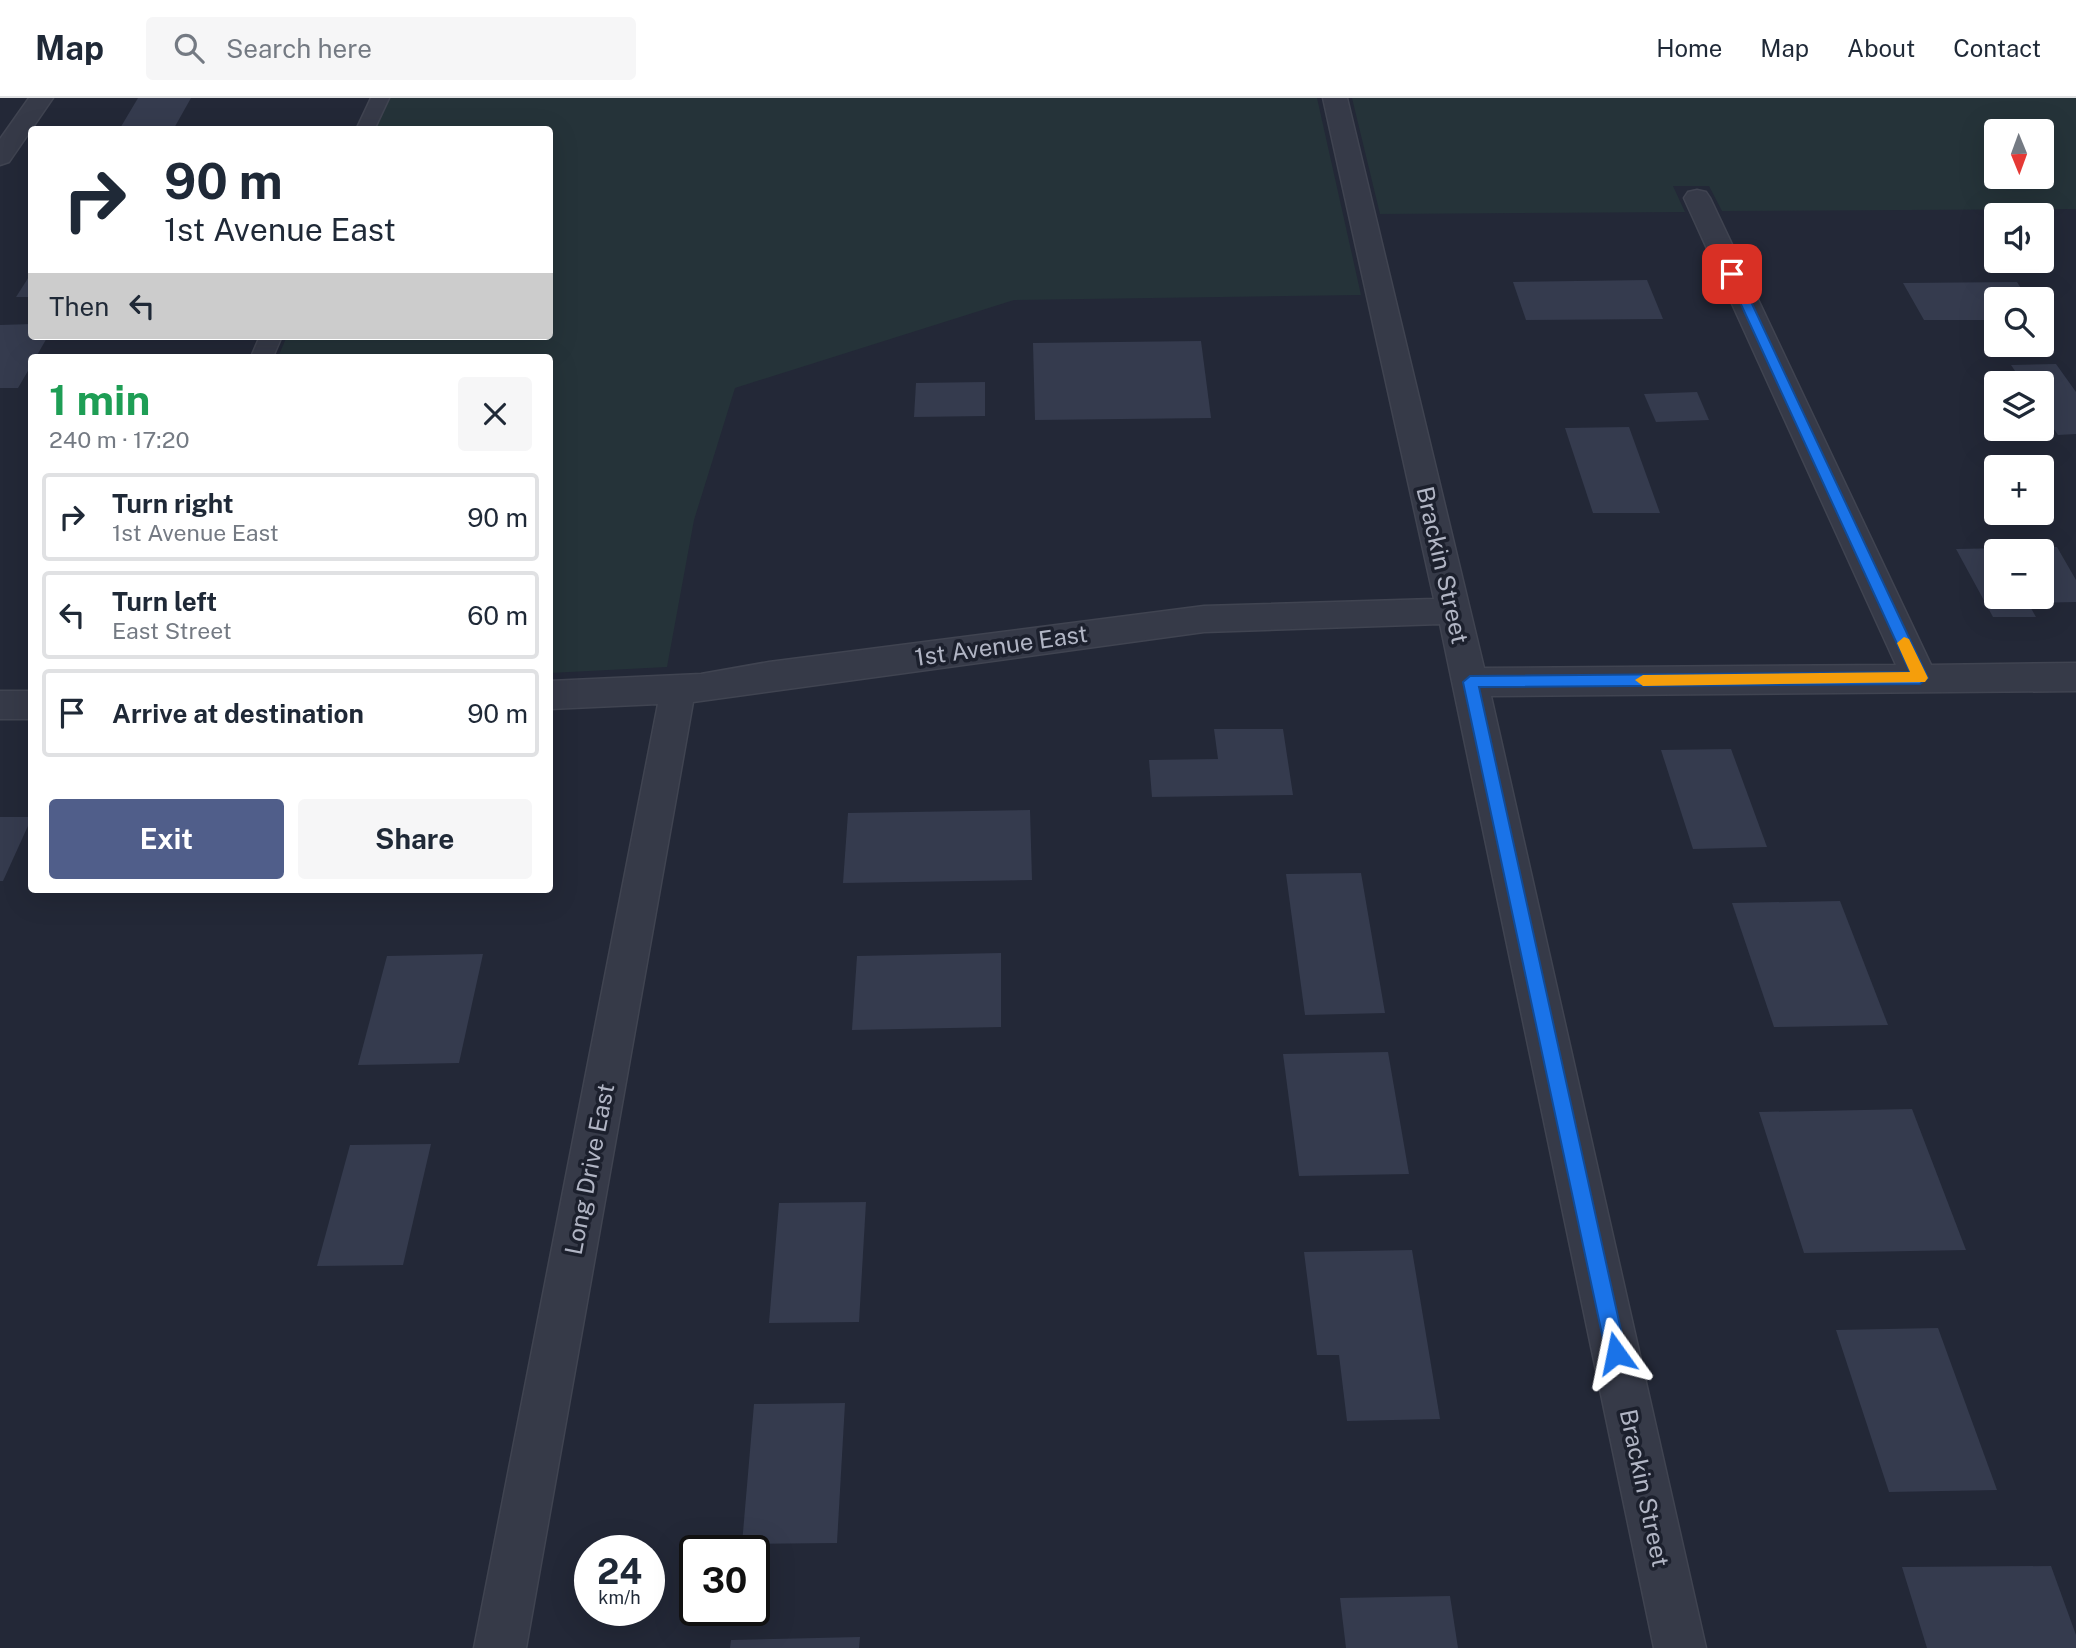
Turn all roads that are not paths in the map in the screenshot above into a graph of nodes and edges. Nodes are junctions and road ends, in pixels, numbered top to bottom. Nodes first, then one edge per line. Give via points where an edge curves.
1 (41, 98) edge
2 (380, 98) edge
3 (1335, 98) edge
4 (367, 126) edge
5 (0, 157) edge
6 (1697, 198) dead end
7 (1454, 611) junction
8 (2076, 677) edge
9 (1920, 678) junction
10 (1470, 682) junction
11 (678, 689) junction
12 (553, 695) edge
13 (0, 705) edge
14 (28, 705) edge
15 (500, 1648) edge
16 (1680, 1648) edge

1 - 5 street
2 - 4 lane
3 - 7 street, Brackin Street
6 - 9 street
7 - 10 street, Brackin Street
7 - 11 street, 1st Avenue East via 1204,619
8 - 9 street
9 - 10 street
10 - 16 street, Brackin Street
11 - 12 street, 1st Avenue East
11 - 15 street, Long Drive East
13 - 14 street

